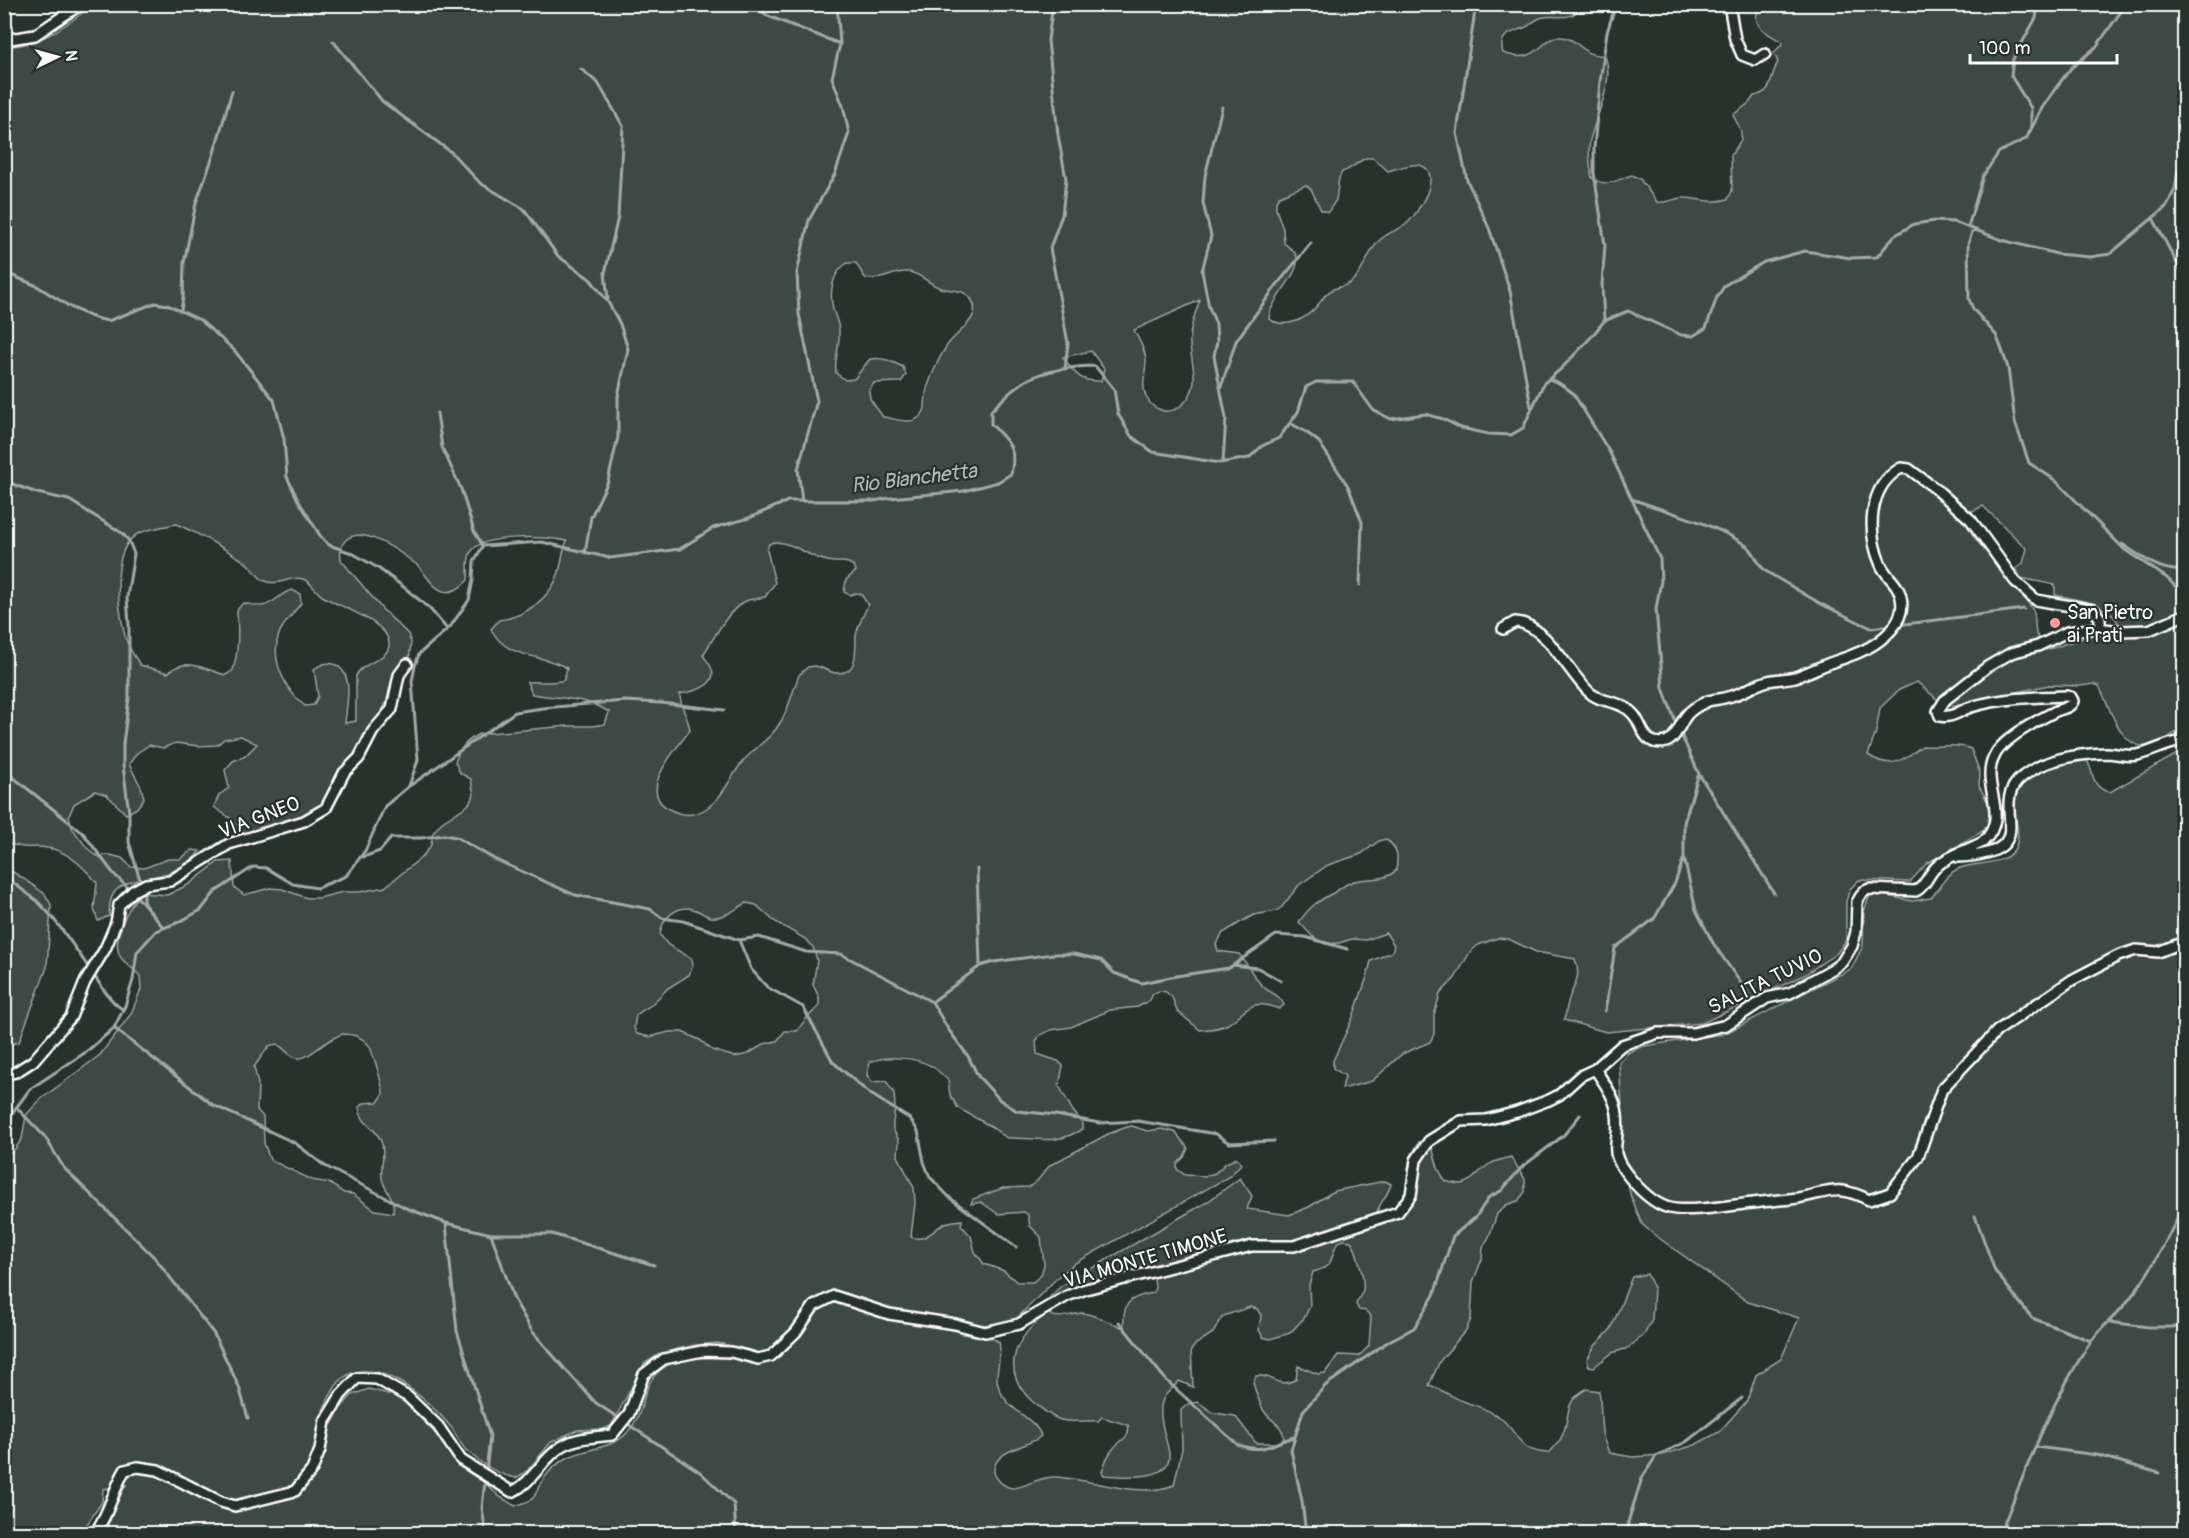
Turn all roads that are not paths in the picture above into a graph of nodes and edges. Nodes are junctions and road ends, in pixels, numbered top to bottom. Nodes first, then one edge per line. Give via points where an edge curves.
1 (81, 4) edge
2 (1729, 4) edge
3 (4, 40) edge
4 (1765, 54) dead end
5 (2184, 615) edge
6 (2097, 628) junction
7 (1503, 629) dead end
8 (407, 664) dead end
9 (2184, 741) edge
10 (1953, 857) junction
11 (2184, 942) edge
12 (1595, 1069) junction
13 (4, 1075) edge
14 (94, 1533) edge

1 - 3 street via 35,35
2 - 4 street via 1742,55 1755,60
5 - 6 street via 2149,630
6 - 7 street via 2100,618 2094,610 2040,601 2025,591 1965,514 1936,489 1901,468 1876,496 1872,511 1881,565 1900,598 1901,615 1896,625 1880,641 1853,656 1707,701 1687,714 1671,740 1651,740 1628,708 1592,695 1529,625 1515,622
6 - 10 street via 2067,632 2011,653 1941,704 1938,713 1944,717 1996,702 2066,696 2073,701 2015,736 1997,752 1991,773 1996,815 1993,830 1983,842
8 - 13 street, VIA GNEO via 397,682 392,709 344,773 326,808 304,820 229,844 170,880 146,884 133,891 119,905 116,924 71,1017 33,1061
9 - 10 street via 2149,753 2071,756 2043,765 2023,776 2011,789 2012,831 2007,843 1973,856
10 - 12 street, SALITA TUVIO via 1935,868 1916,891 1863,892 1857,902 1852,946 1842,962 1810,982 1790,993 1767,998 1726,1025 1693,1033 1658,1033 1622,1045
11 - 12 street via 2158,952 2136,950 2118,956 2073,980 1997,1031 1942,1089 1918,1157 1890,1193 1869,1200 1831,1189 1798,1198 1703,1209 1666,1207 1644,1194 1616,1158 1615,1102
12 - 14 street, VIA MONTE TIMONE via 1580,1076 1559,1095 1517,1112 1461,1121 1429,1141 1416,1160 1411,1195 1398,1212 1294,1246 1252,1246 1086,1289 1018,1324 985,1332 888,1314 834,1296 814,1306 796,1332 771,1356 758,1359 731,1352 702,1351 664,1359 644,1374 629,1414 612,1435 579,1439 560,1448 523,1487 512,1492 461,1460 438,1426 408,1397 377,1379 357,1378 341,1395 326,1421 312,1470 295,1491 235,1506 158,1470 138,1467 125,1470

